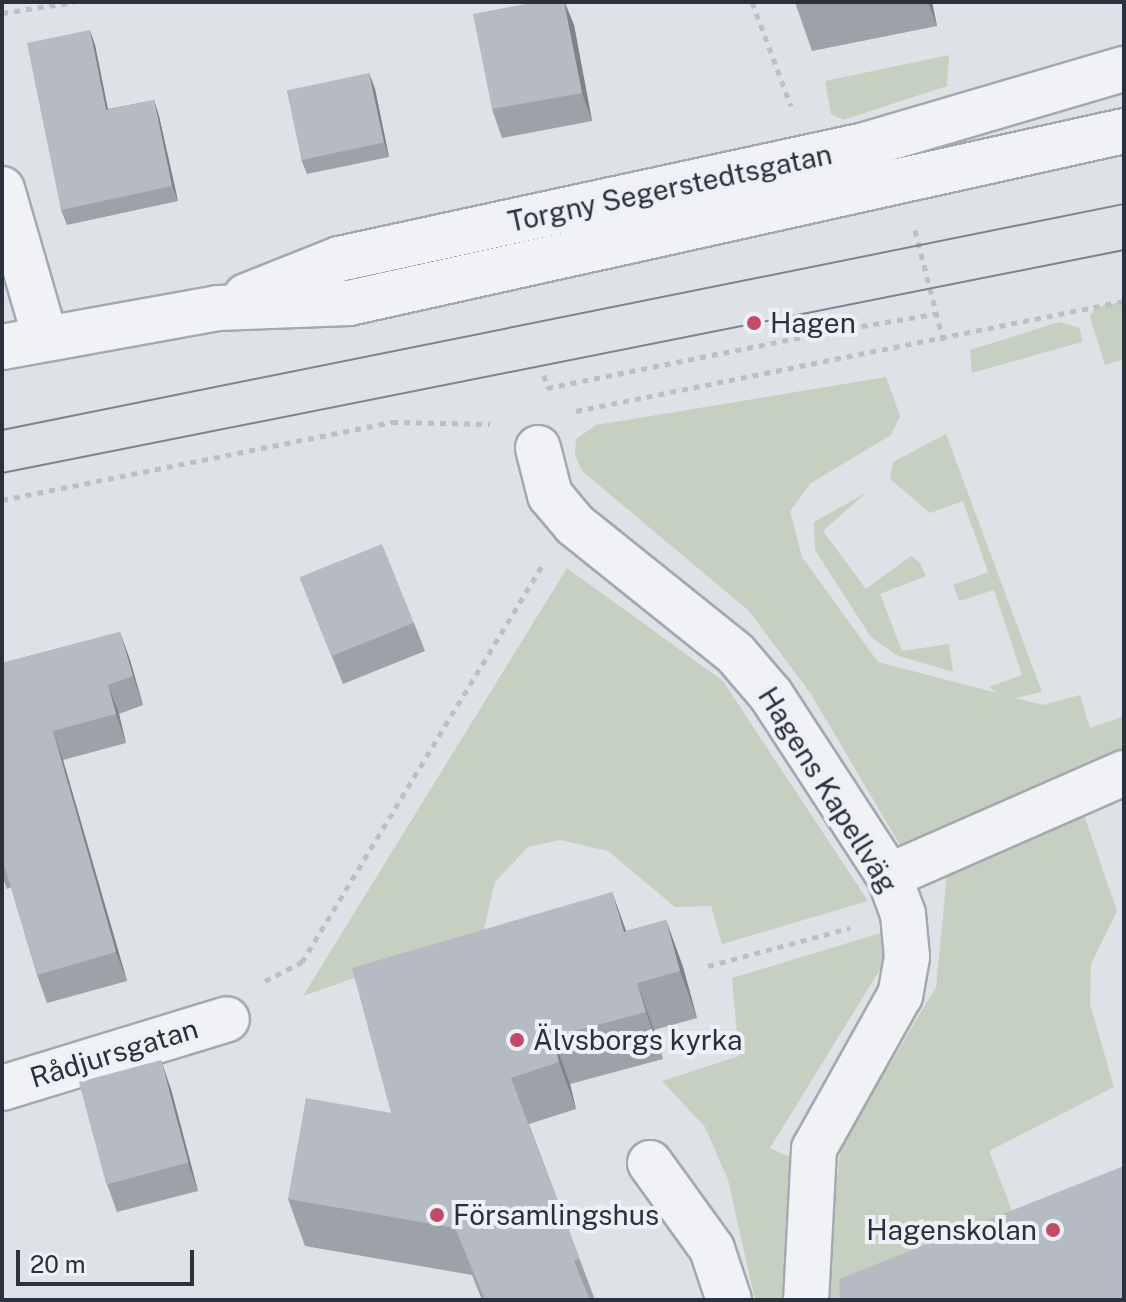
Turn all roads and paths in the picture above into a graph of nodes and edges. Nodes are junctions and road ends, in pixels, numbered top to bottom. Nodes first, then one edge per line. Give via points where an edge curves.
1 (74, 2) edge
2 (752, 2) edge
3 (2, 13) edge
4 (1124, 69) edge
5 (796, 123) dead end
6 (1124, 131) edge
7 (2, 189) edge
8 (218, 308) junction
9 (935, 314) dead end
10 (45, 337) junction
11 (2, 347) edge
12 (544, 375) dead end
13 (538, 448) dead end
14 (574, 524) junction
15 (1124, 773) edge
16 (896, 895) junction
17 (708, 966) dead end
18 (248, 981) dead end
19 (227, 1019) dead end
20 (2, 1088) edge
21 (650, 1163) dead end
22 (729, 1300) edge
23 (806, 1300) edge

1 - 3 path
2 - 5 path
4 - 8 street, Torgny Segerstedtsgatan via 865,145 339,259
6 - 8 street, Torgny Segerstedtsgatan via 349,303
7 - 10 street
8 - 10 street, Torgny Segerstedtsgatan
9 - 12 path via 826,329 547,388
10 - 11 street, Torgny Segerstedtsgatan
13 - 14 street, Hagens Kapellväg via 550,495
14 - 16 street, Hagens Kapellväg via 735,653 771,695
14 - 18 path via 302,962 277,981
15 - 16 street
16 - 17 path
16 - 23 street, Hagens Kapellväg via 900,995 814,1149
19 - 20 street, Rådjursgatan
21 - 22 street via 712,1249

